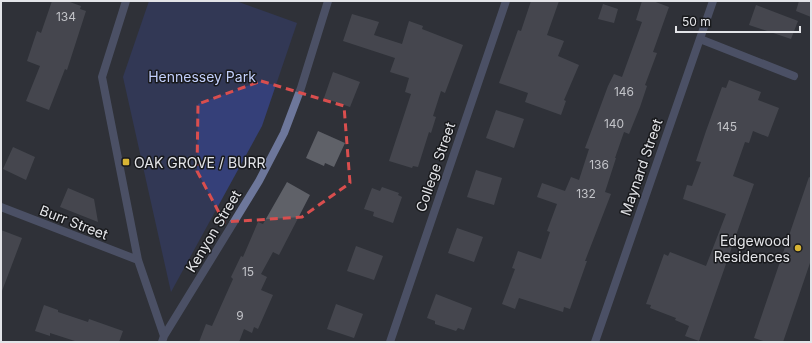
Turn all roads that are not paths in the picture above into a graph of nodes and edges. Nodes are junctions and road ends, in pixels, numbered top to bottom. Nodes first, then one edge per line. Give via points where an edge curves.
1 (126, 1) edge
2 (328, 1) edge
3 (506, 1) edge
4 (713, 1) edge
5 (700, 39) junction
6 (794, 76) dead end
7 (1, 207) edge
8 (138, 260) junction
9 (163, 339) edge
10 (390, 342) edge
11 (595, 342) edge

1 - 8 street via 102,77
2 - 9 street, Kenyon Street via 284,133 259,181
3 - 10 street, College Street
4 - 5 street, Maynard Street
5 - 6 street
5 - 11 street, Maynard Street
7 - 8 street, Burr Street
8 - 9 street

